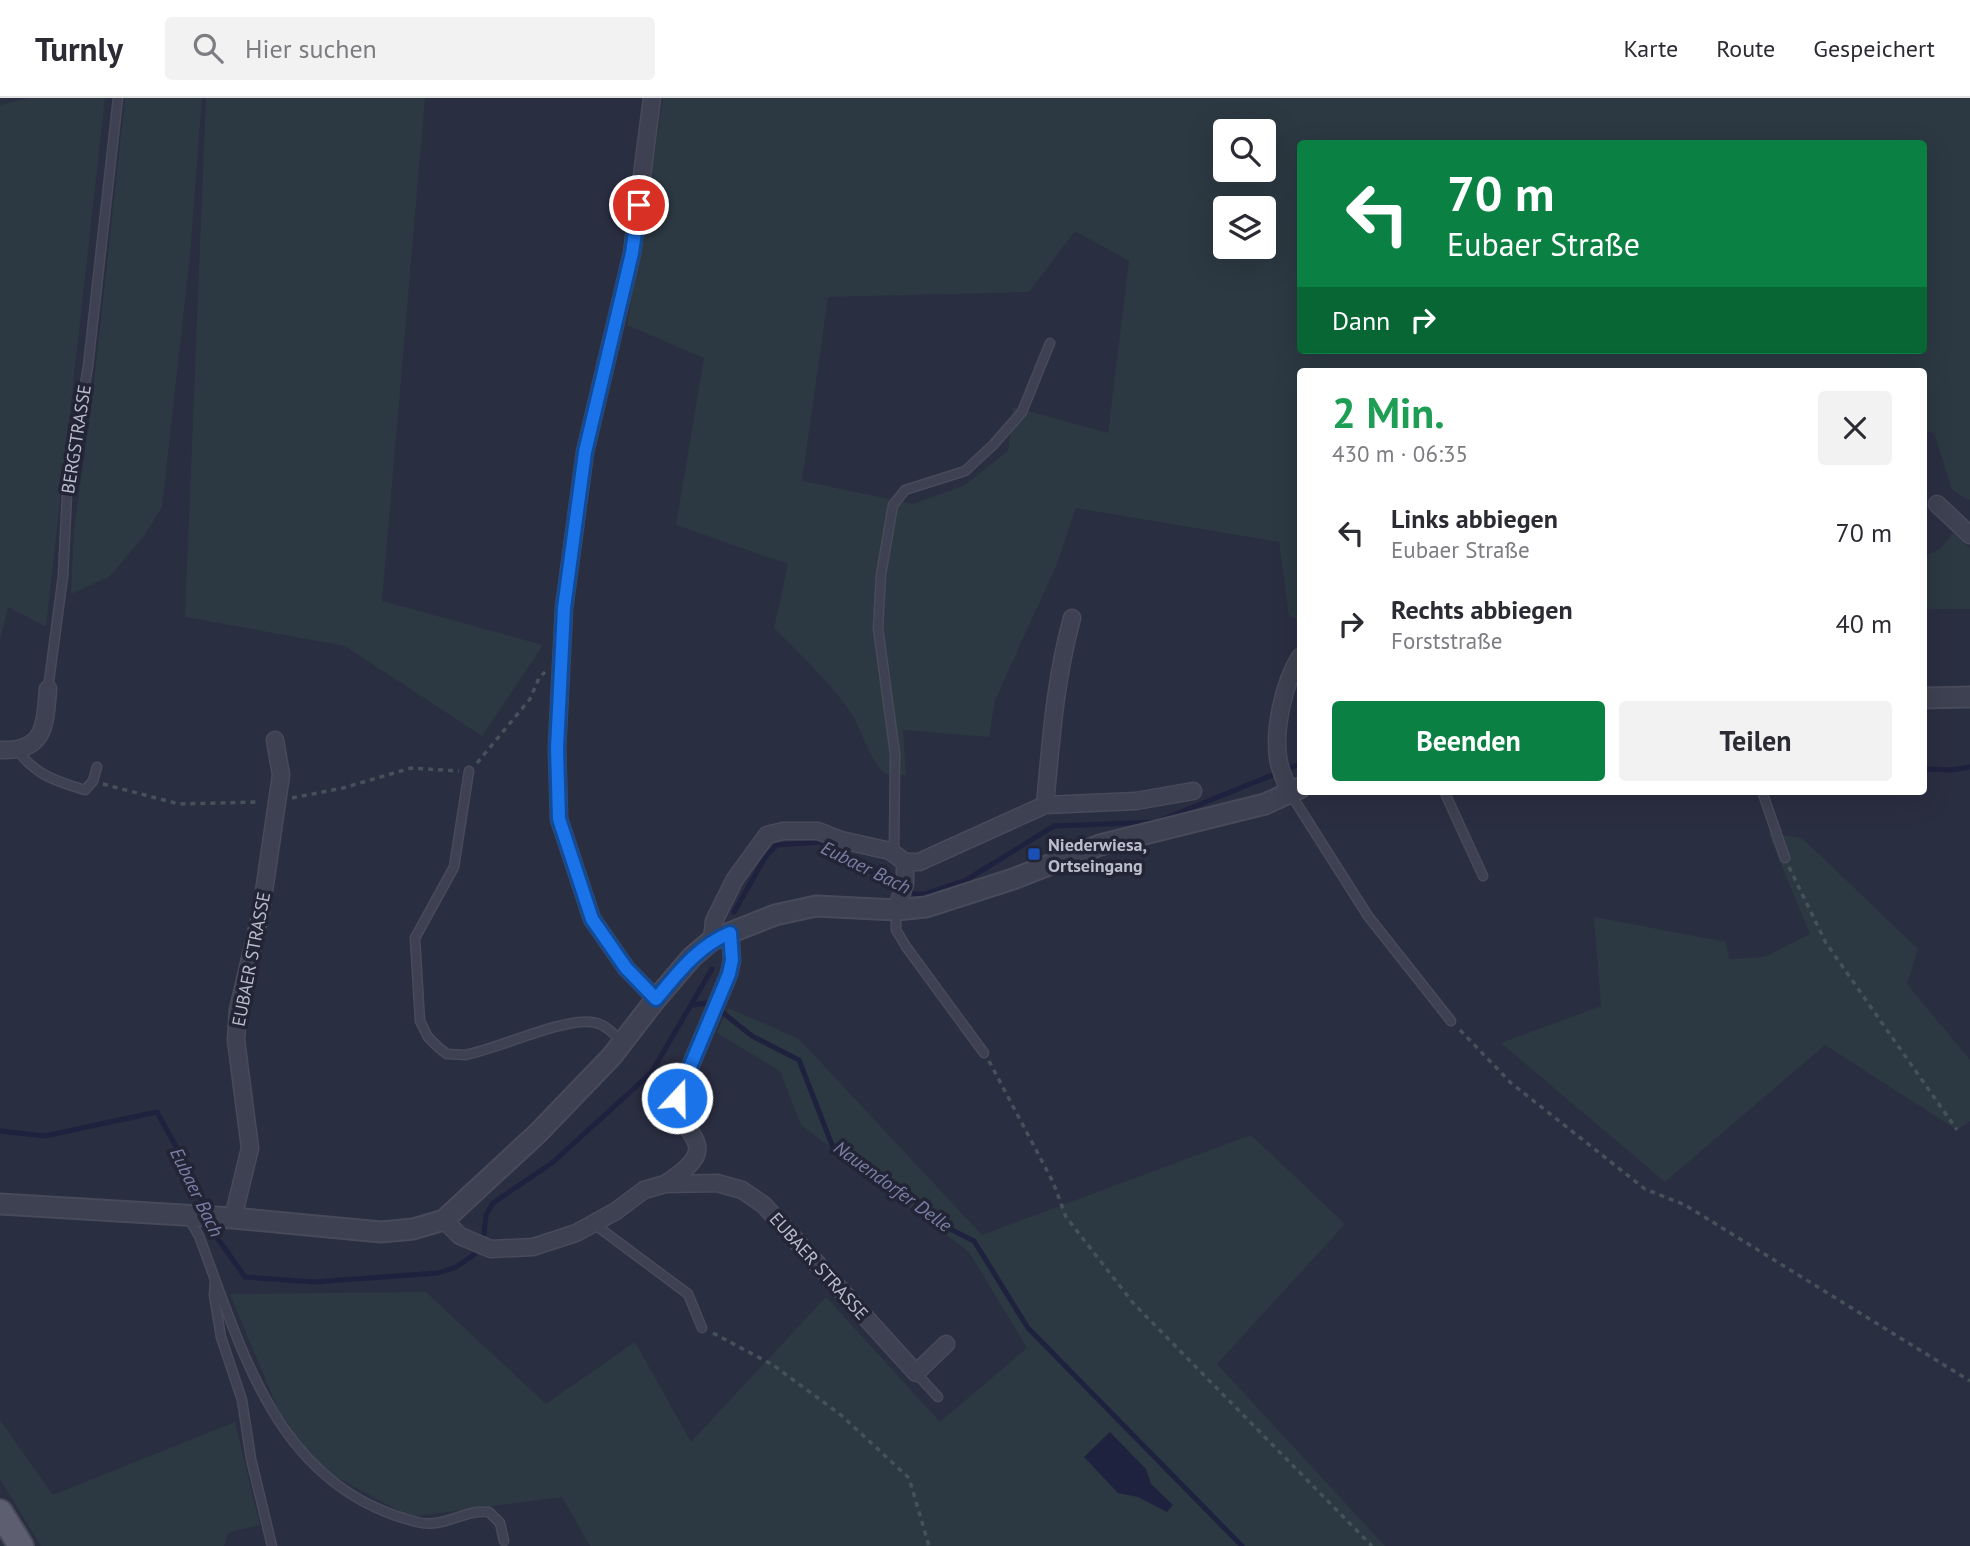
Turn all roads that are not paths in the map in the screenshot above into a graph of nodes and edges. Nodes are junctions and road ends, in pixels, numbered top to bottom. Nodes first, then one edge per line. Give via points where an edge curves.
1 (118, 98) edge
2 (652, 98) edge
3 (1050, 343) dead end
4 (1937, 504) dead end
5 (1970, 535) edge
6 (1072, 618) dead end
7 (1297, 662) edge
8 (48, 689) joint
9 (1970, 697) edge
10 (1927, 698) edge
11 (275, 740) dead end
12 (0, 750) edge
13 (18, 750) junction
14 (97, 767) dead end
15 (469, 771) road end
16 (1289, 781) edge
17 (1193, 791) dead end
18 (1297, 795) edge
19 (1446, 795) edge
20 (1763, 795) edge
21 (1045, 805) junction
22 (899, 857) junction
23 (1785, 858) road end
24 (1483, 876) dead end
25 (900, 897) junction
26 (721, 936) junction
27 (656, 999) junction
28 (1451, 1021) road end
29 (622, 1042) junction
30 (984, 1053) road end
31 (665, 1184) junction
32 (0, 1204) edge
33 (192, 1216) junction
34 (225, 1218) junction
35 (444, 1220) junction
36 (594, 1224) junction
37 (215, 1277) junction
38 (702, 1328) road end
39 (946, 1344) dead end
40 (916, 1373) junction
41 (938, 1397) dead end
42 (0, 1512) edge
43 (504, 1541) dead end
44 (21, 1546) edge
45 (272, 1546) edge

1 - 8 lane, BERGSTRASSE via 88,366 67,494 63,576
2 - 27 street via 632,253 585,452 560,659 557,748 559,819 592,919 626,968
3 - 22 lane via 1022,412 993,445 965,471 905,490 893,505 878,628 895,754
4 - 5 street
6 - 21 street via 1053,707
7 - 16 street via 1280,723
8 - 13 street, BERGSTRASSE via 42,731
9 - 10 street
11 - 34 street, EUBAER STRASSE via 282,775 236,1040 250,1148
12 - 13 street
13 - 14 lane via 32,768 54,781 86,790
15 - 29 lane via 454,867 415,938 418,1010 428,1037 447,1054 465,1055 590,1021
16 - 25 street via 1182,827 1100,845 926,907
17 - 21 street, EUBAER STRASSE via 1136,801
18 - 28 lane via 1368,916
19 - 24 lane
20 - 23 lane
21 - 22 street, EUBAER STRASSE via 919,862
22 - 25 street
22 - 26 street, EUBAER STRASSE via 818,831 767,835 735,879 714,921
25 - 26 street via 816,906 775,915
25 - 30 lane via 896,930
26 - 27 street via 692,957
26 - 31 street, EUBAER STRASSE via 732,960 729,974 677,1098 698,1149 681,1174
27 - 29 street
29 - 35 street via 538,1133
31 - 36 street, EUBAER STRASSE via 644,1190
31 - 40 street, EUBAER STRASSE via 717,1184 742,1191 764,1205
32 - 33 street
33 - 34 street
33 - 37 lane
34 - 35 street via 381,1232
35 - 36 street, EUBAER STRASSE via 460,1236 491,1249 533,1247
36 - 38 lane via 688,1294
37 - 43 lane via 268,1404 302,1455 327,1478 379,1508 419,1523 439,1525 474,1512 489,1513 500,1523
37 - 45 lane via 221,1337 242,1400
39 - 40 street
40 - 41 lane
42 - 44 main road

